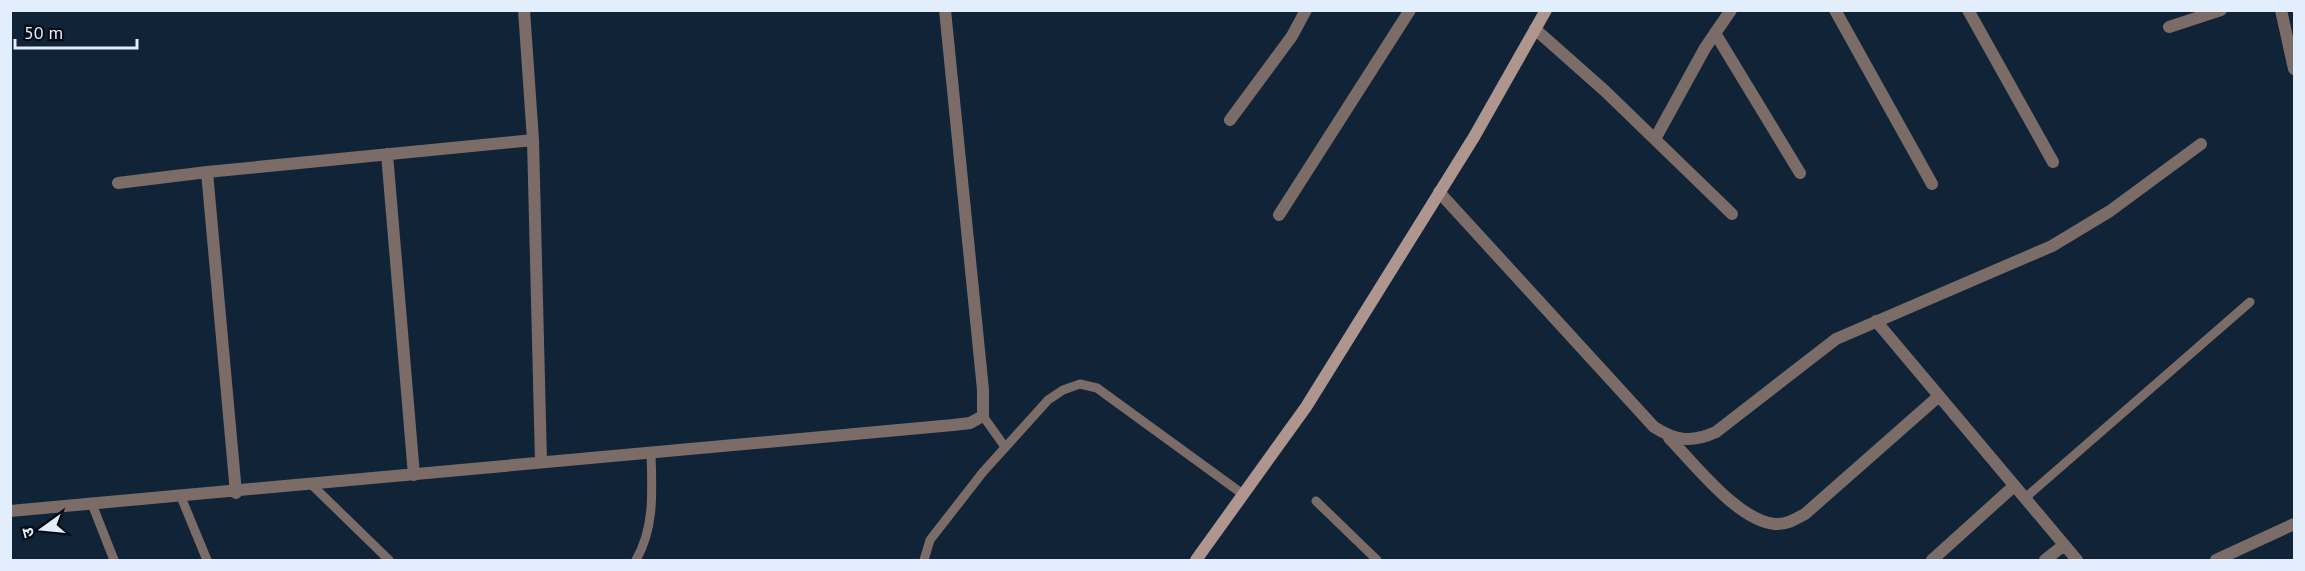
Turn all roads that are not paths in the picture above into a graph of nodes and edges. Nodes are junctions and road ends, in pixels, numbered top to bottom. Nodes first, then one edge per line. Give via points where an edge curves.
1 (524, 10) edge
2 (945, 10) edge
3 (1306, 10) edge
4 (1410, 10) edge
5 (1546, 10) edge
6 (1731, 10) edge
7 (1835, 10) edge
8 (1968, 10) edge
9 (2221, 10) edge
10 (2281, 10) edge
11 (2169, 27) dead end
12 (1535, 30) junction
13 (1715, 33) junction
14 (2295, 69) edge
15 (1230, 120) dead end
16 (1655, 139) junction
17 (533, 140) junction
18 (2201, 144) dead end
19 (387, 154) junction
20 (2053, 162) dead end
21 (207, 172) junction
22 (1800, 173) dead end
23 (118, 183) dead end
24 (1932, 184) dead end
25 (1439, 192) junction
26 (1732, 214) dead end
27 (1279, 215) dead end
28 (2250, 302) dead end
29 (1876, 321) junction
30 (1939, 396) junction
31 (983, 416) junction
32 (1667, 435) junction
33 (1005, 447) junction
34 (651, 453) junction
35 (541, 461) junction
36 (414, 475) junction
37 (312, 486) junction
38 (2014, 486) junction
39 (237, 493) junction
40 (1244, 495) junction
41 (181, 497) junction
42 (2025, 498) junction
43 (1316, 501) dead end
44 (92, 504) junction
45 (10, 511) edge
46 (2295, 524) edge
47 (2064, 545) junction
48 (114, 561) edge
49 (207, 561) edge
50 (388, 561) edge
51 (636, 561) edge
52 (924, 561) edge
53 (1196, 561) edge
54 (1377, 561) edge
55 (1932, 561) edge
56 (2045, 561) edge
57 (2077, 561) edge
58 (2216, 561) edge

1 - 17 street
2 - 31 street via 984,390
3 - 15 street via 1292,36
4 - 27 street
5 - 12 street
6 - 13 street
7 - 24 street
8 - 20 street
9 - 11 street
10 - 14 street
12 - 16 street
12 - 25 street
13 - 16 street
13 - 22 street
16 - 26 street
17 - 19 street
17 - 35 street
18 - 29 street via 2069,236
19 - 21 street
19 - 36 street
21 - 23 street
21 - 39 street
25 - 32 street via 1654,427
25 - 40 street via 1306,407
28 - 42 lane
29 - 30 street
29 - 32 street via 1836,339 1716,432 1700,440 1683,441
30 - 32 street via 1805,514 1776,525 1756,519 1737,506
30 - 38 street
31 - 33 lane
31 - 34 street via 953,425
33 - 40 lane via 1048,400 1080,384 1097,388
33 - 52 lane via 930,540
34 - 35 street
34 - 51 lane via 648,538
35 - 36 street
36 - 37 street
37 - 39 street
37 - 50 lane
38 - 42 street
38 - 55 street
39 - 41 street
40 - 53 street
41 - 44 street
41 - 49 lane
42 - 47 street
43 - 54 lane
44 - 45 street
44 - 48 lane
46 - 58 street
47 - 56 street
47 - 57 street

